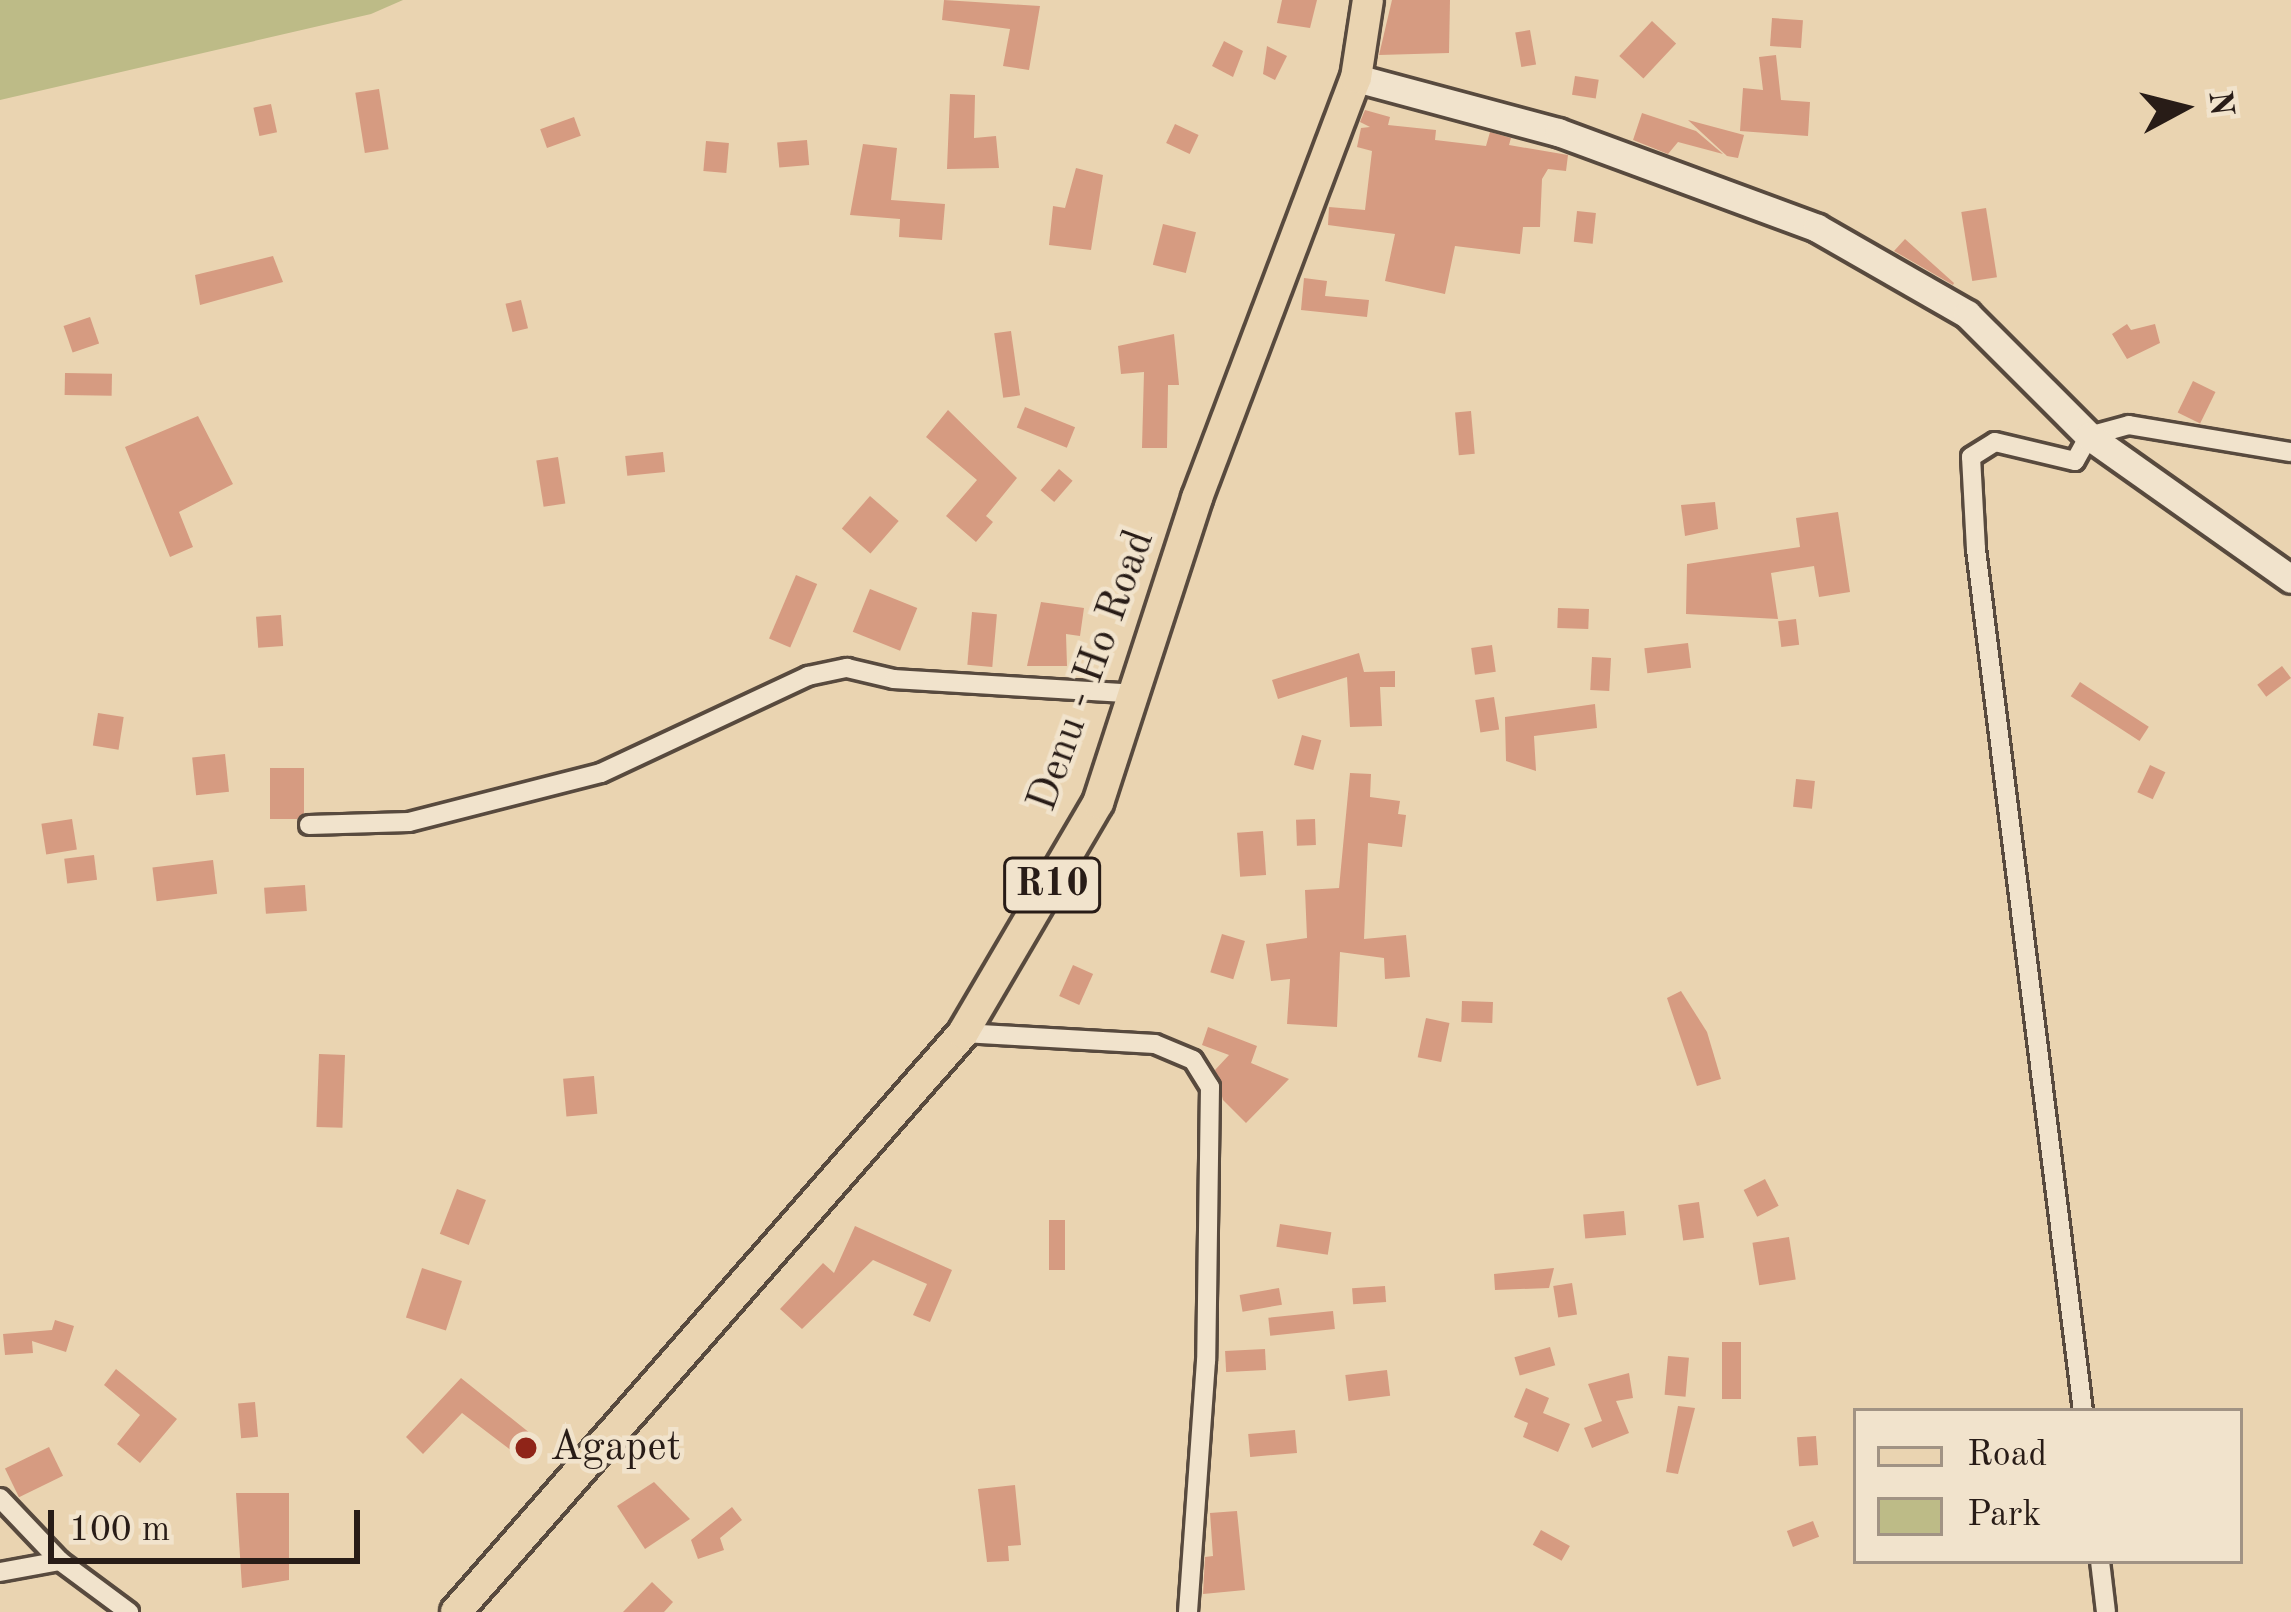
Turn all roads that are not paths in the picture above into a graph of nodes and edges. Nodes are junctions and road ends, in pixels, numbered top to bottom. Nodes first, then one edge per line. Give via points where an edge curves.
1 (1368, 0) edge
2 (1356, 78) junction
3 (2089, 436) junction
4 (2291, 452) edge
5 (2291, 579) edge
6 (1137, 694) junction
7 (309, 825) dead end
8 (963, 1033) junction
9 (2084, 1408) edge
10 (0, 1498) edge
11 (60, 1561) junction
12 (2100, 1564) edge
13 (0, 1572) edge
14 (129, 1612) edge
15 (456, 1612) edge
16 (1188, 1612) edge
17 (2106, 1612) edge

1 - 2 main road, Denu - Ho Road / R10
2 - 3 main road via 1558,132 1817,228 1967,314
2 - 6 main road, Denu - Ho Road / R10 via 1197,498
3 - 4 street via 2129,425
3 - 5 main road
3 - 9 street via 2074,460 1995,442 1977,449 1968,476
6 - 7 street via 894,679 847,668 808,676 601,773 410,821
6 - 8 main road, Denu - Ho Road / R10 via 1098,803
8 - 15 main road, Denu - Ho Road / R10
8 - 16 street via 1155,1044 1193,1060 1210,1087 1206,1361
10 - 11 street
11 - 13 street
11 - 14 street
12 - 17 street

